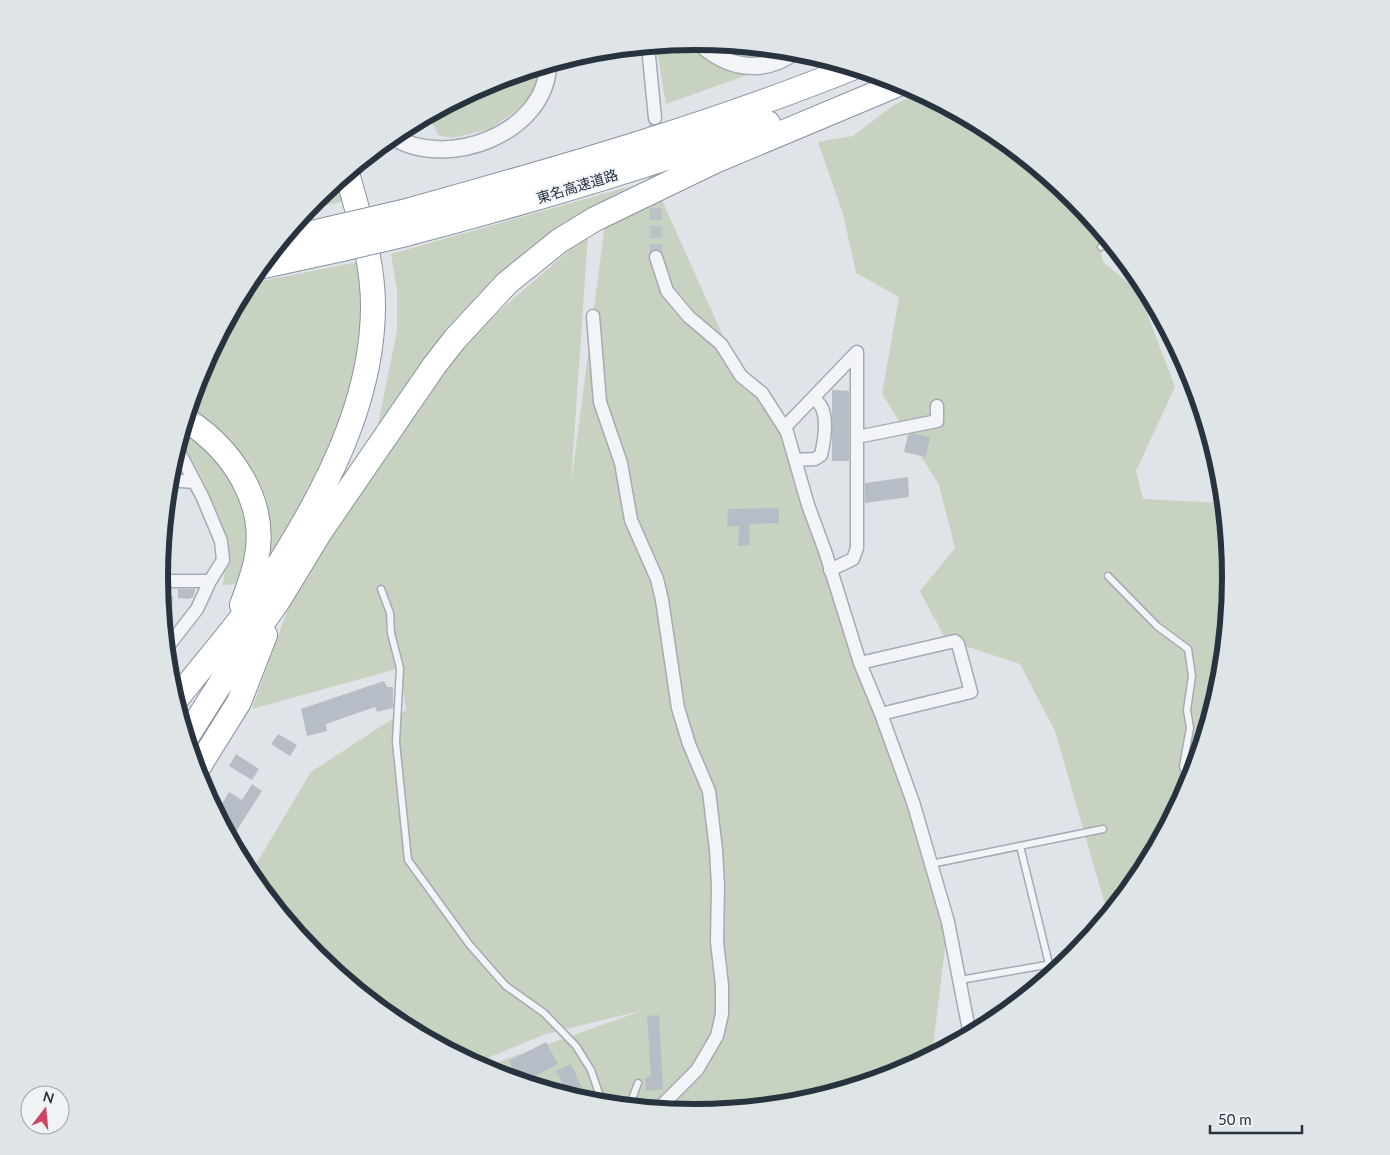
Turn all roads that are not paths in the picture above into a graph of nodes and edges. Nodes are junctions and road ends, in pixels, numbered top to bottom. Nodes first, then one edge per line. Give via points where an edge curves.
1 (708, 50) edge
2 (649, 52) edge
3 (783, 58) edge
4 (843, 71) edge
5 (546, 72) edge
6 (876, 82) edge
7 (890, 88) edge
8 (656, 118) tunnel mouth
9 (400, 141) edge
10 (360, 171) edge
11 (349, 180) edge
12 (402, 216) junction
13 (303, 225) edge
14 (338, 231) junction
15 (291, 239) edge
16 (1104, 245) edge
17 (1101, 246) road end
18 (656, 257) tunnel mouth
19 (274, 260) edge
20 (594, 316) dead end
21 (813, 398) junction
22 (937, 406) dead end
23 (190, 423) edge
24 (784, 428) junction
25 (857, 437) junction
26 (182, 457) edge
27 (795, 460) junction
28 (177, 481) edge
29 (194, 482) junction
30 (320, 532) junction
31 (830, 570) junction
32 (1108, 576) dead end
33 (168, 581) edge
34 (210, 581) junction
35 (381, 589) dead end
36 (278, 601) junction
37 (233, 627) junction
38 (172, 642) edge
39 (860, 663) junction
40 (181, 694) edge
41 (881, 714) junction
42 (190, 731) edge
43 (201, 763) edge
44 (1185, 772) edge
45 (1103, 829) dead end
46 (1020, 846) junction
47 (931, 864) junction
48 (1054, 963) edge
49 (1049, 964) junction
50 (960, 980) junction
51 (969, 1028) edge
52 (638, 1083) dead end
53 (600, 1096) edge
54 (631, 1101) edge
55 (663, 1104) edge

1 - 3 street via 736,64 756,67
2 - 8 street
4 - 12 highway, 東名高速道路 via 699,125
5 - 9 street via 540,95 530,112 514,127 492,138 444,150 416,147
6 - 12 highway, 東名高速道路 via 676,156 564,191
7 - 30 highway via 647,193 595,219 540,256 508,283 455,339
10 - 30 highway via 381,249 387,311 379,380 360,447
11 - 37 highway via 372,286 373,329 365,375 338,456 309,515 268,582
12 - 14 highway, 東名高速道路, bridge
13 - 14 highway
14 - 15 highway, 東名高速道路
14 - 19 highway, 東名高速道路
16 - 17 lane
18 - 24 street via 672,298 721,344 741,376 762,393
20 - 55 street via 600,402 621,463 631,520 657,579 678,708 709,791 716,850 722,1014 716,1036 697,1070
21 - 24 street
21 - 25 street via 857,352
21 - 27 street via 824,413 821,455 815,459
22 - 25 street via 937,421
23 - 37 highway via 223,450 242,475 254,504 257,560
24 - 27 street
25 - 31 street via 857,548 853,559
26 - 29 street
27 - 31 street
28 - 29 street
29 - 34 street via 221,541 223,560
30 - 36 highway
31 - 39 street
32 - 44 lane via 1156,626 1188,649 1192,676
33 - 34 street
34 - 38 street via 197,609
35 - 53 lane via 390,613 391,633 400,668 396,742 408,860 476,953 506,986 544,1013 576,1046 591,1070
36 - 42 highway
36 - 43 highway via 239,702
37 - 40 highway
39 - 41 street
39 - 41 street via 955,641 958,644 971,692
41 - 47 street via 913,802
45 - 46 lane
46 - 47 lane
46 - 49 lane
47 - 50 street
48 - 49 lane
49 - 50 lane
50 - 51 street
52 - 54 lane

